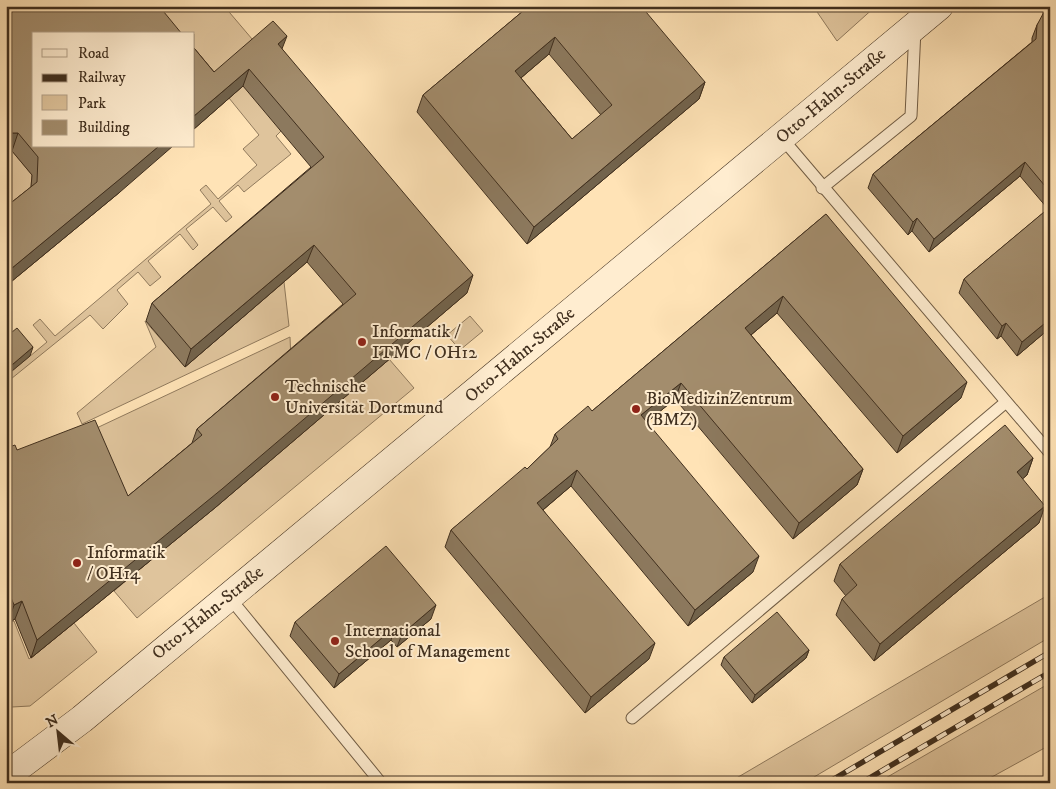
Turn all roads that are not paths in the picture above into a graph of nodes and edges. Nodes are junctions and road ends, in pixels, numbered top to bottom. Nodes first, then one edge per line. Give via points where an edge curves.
1 (939, 6) edge
2 (915, 26) junction
3 (781, 137) junction
4 (822, 188) junction
5 (1006, 402) junction
6 (1050, 453) edge
7 (229, 597) junction
8 (632, 718) dead end
9 (6, 776) edge
10 (380, 783) edge

1 - 2 street, Otto-Hahn-Straße
2 - 3 street, Otto-Hahn-Straße
2 - 4 lane via 910,116
3 - 4 lane
3 - 7 street, Otto-Hahn-Straße
4 - 5 lane
5 - 6 lane
5 - 8 lane
7 - 9 street, Otto-Hahn-Straße via 82,719
7 - 10 lane

